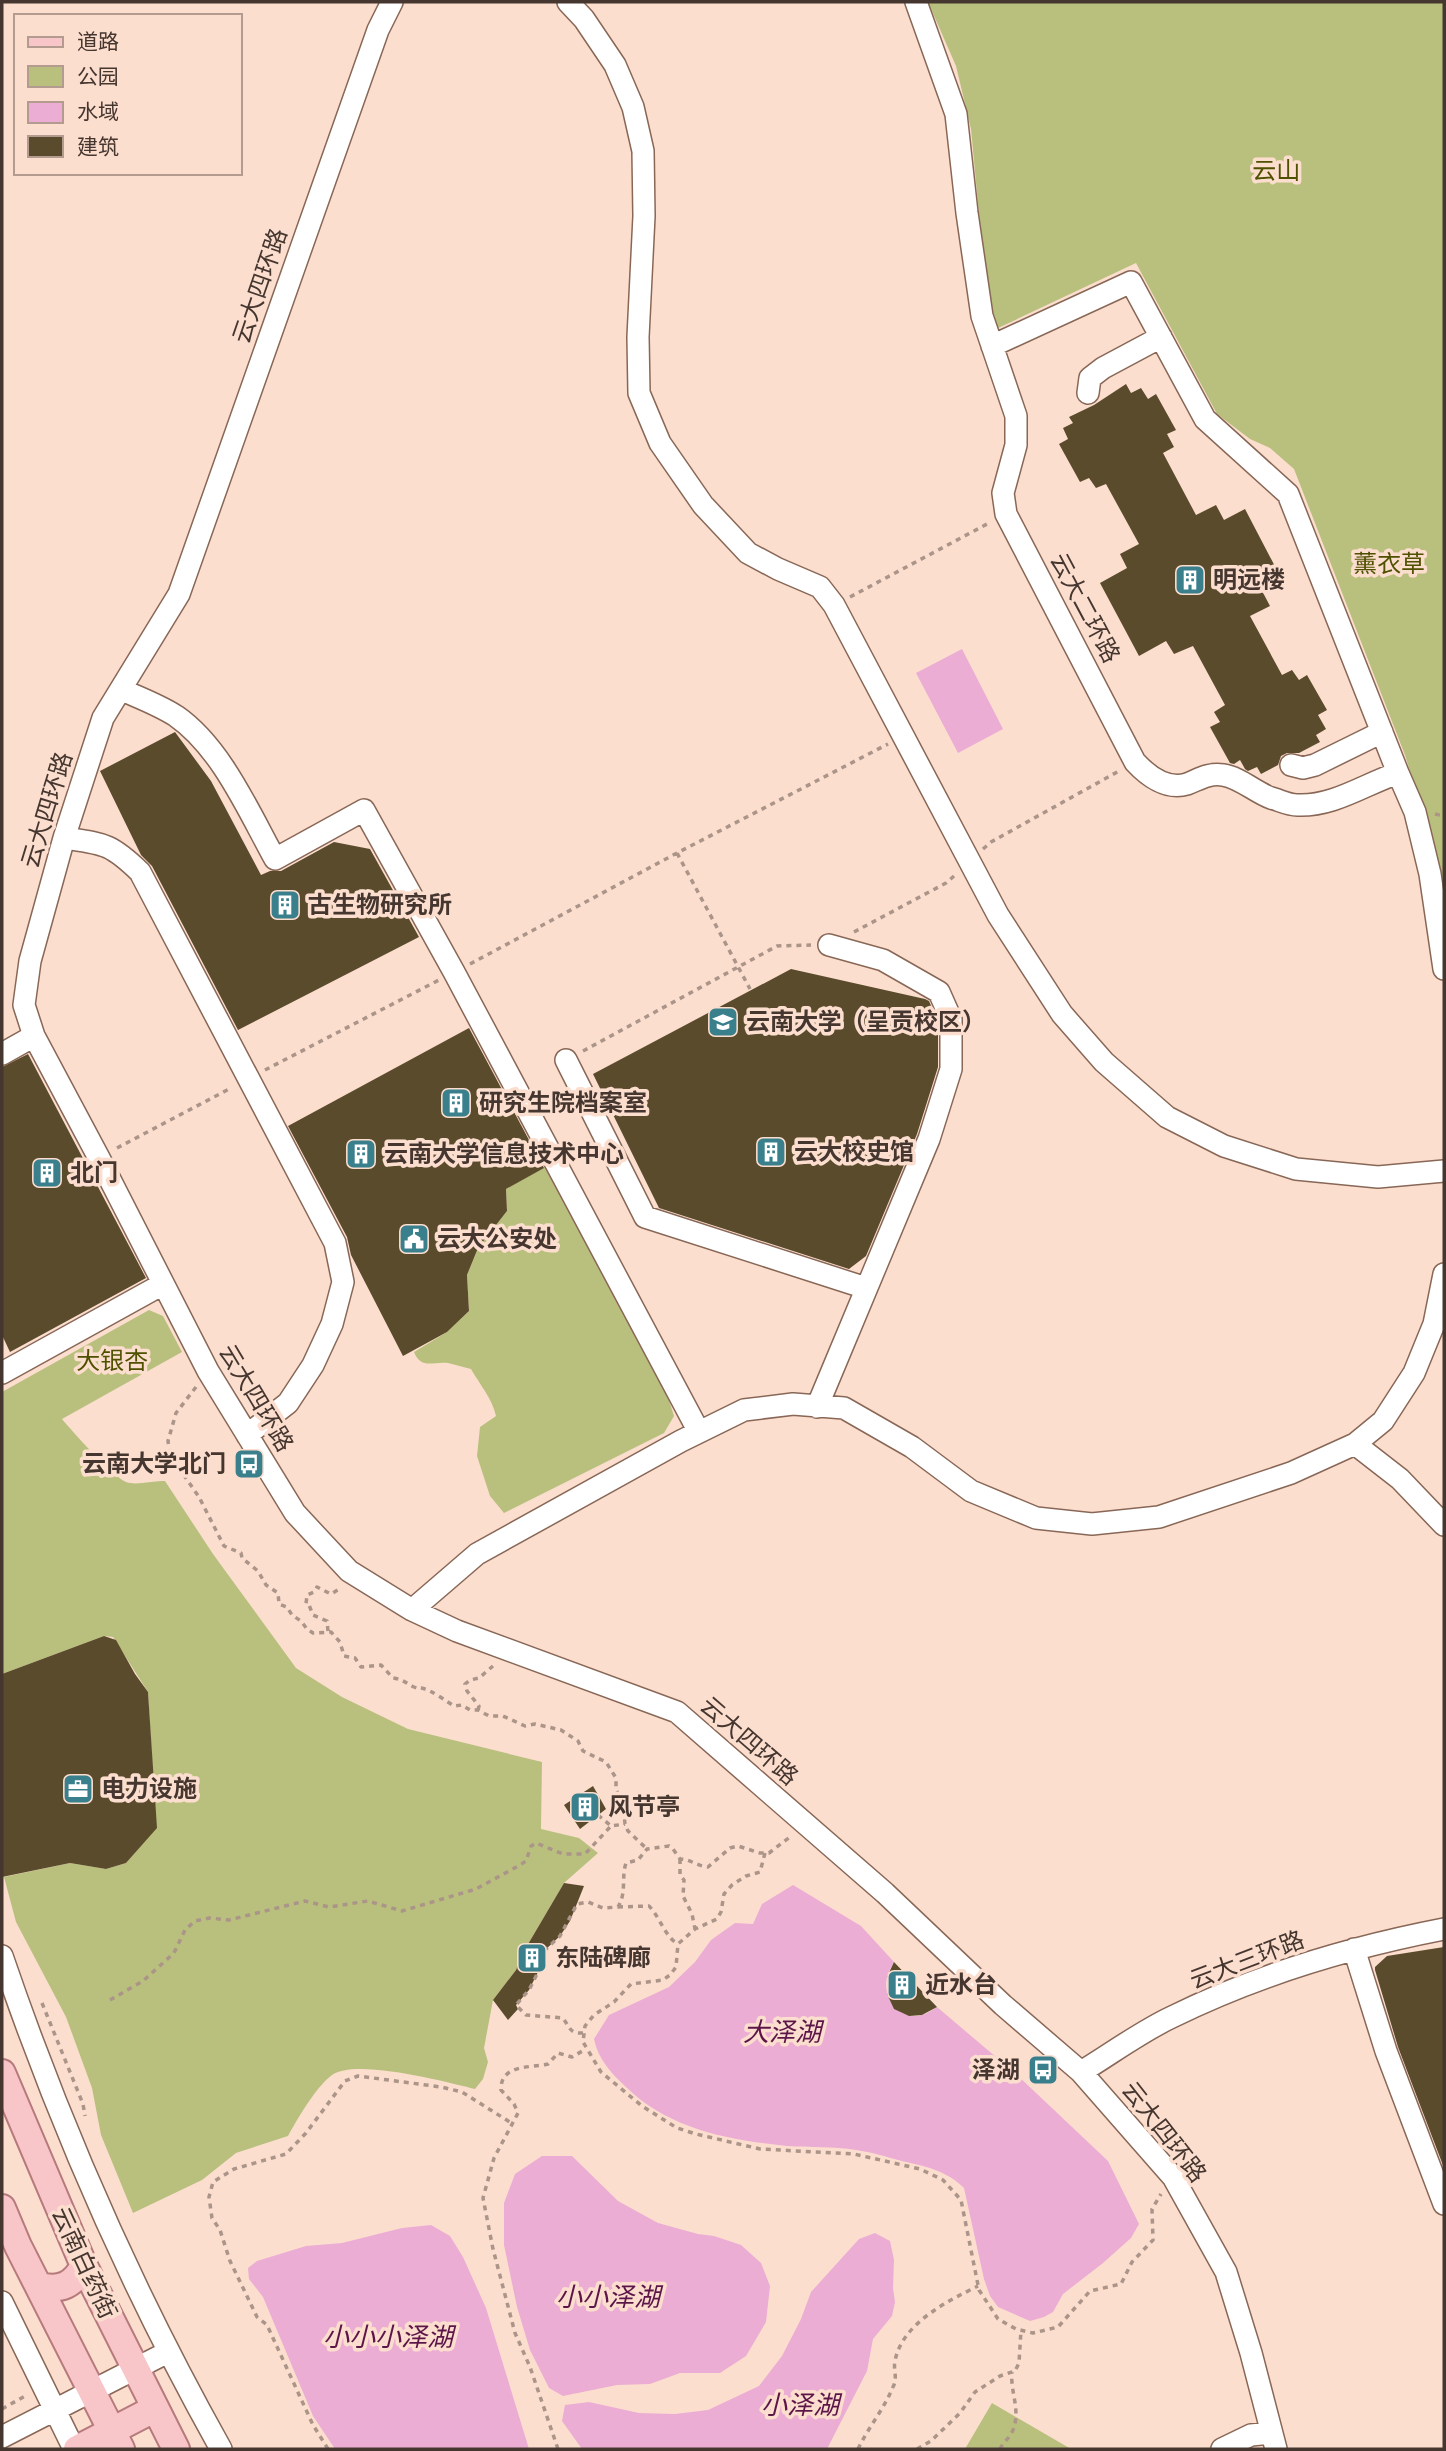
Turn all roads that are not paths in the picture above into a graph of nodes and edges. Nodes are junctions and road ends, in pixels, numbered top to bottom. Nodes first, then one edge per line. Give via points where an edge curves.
1 (392, 2) edge
2 (568, 2) edge
3 (916, 2) edge
4 (1161, 337) junction
5 (992, 346) junction
6 (1088, 393) dead end
7 (121, 690) junction
8 (1382, 732) junction
9 (1291, 765) dead end
10 (1398, 773) junction
11 (64, 838) junction
12 (829, 945) dead end
13 (1444, 969) edge
14 (34, 1036) junction
15 (2, 1054) edge
16 (566, 1060) road end
17 (1444, 1171) edge
18 (1444, 1274) edge
19 (163, 1284) junction
20 (866, 1287) junction
21 (2, 1373) edge
22 (817, 1407) junction
23 (699, 1432) junction
24 (247, 1435) junction
25 (1355, 1444) junction
26 (1444, 1525) edge
27 (412, 1610) junction
28 (1444, 1929) edge
29 (1354, 1949) junction
30 (2, 1956) edge
31 (1081, 2072) junction
32 (2, 2073) edge
33 (1444, 2204) edge
34 (2, 2208) edge
35 (84, 2266) junction
36 (39, 2286) junction
37 (2, 2302) edge
38 (168, 2352) junction
39 (135, 2370) junction
40 (92, 2392) junction
41 (154, 2409) junction
42 (54, 2411) junction
43 (2, 2437) edge
44 (116, 2440) edge
45 (1274, 2441) edge
46 (75, 2449) edge
47 (176, 2449) edge
48 (221, 2449) edge
49 (1222, 2449) edge

1 - 7 street, 云大四环路 via 378,30 179,594
2 - 17 street via 615,65 633,107 643,151 639,393 660,443 703,505 748,553 820,587 834,605 998,915 1062,1014 1104,1062 1167,1116 1224,1146 1296,1169 1378,1177
3 - 5 street, 云大二环路 via 956,114 982,316
4 - 5 street via 1130,282
4 - 6 street via 1103,368 1090,378
4 - 8 street via 1205,419 1288,494
5 - 10 street, 云大二环路 via 1016,416 1016,445 1003,493 1006,514 1135,762 1146,774 1160,782 1184,785 1208,774 1226,775 1259,794 1296,805 1329,803
7 - 11 street, 云大四环路 via 103,718
7 - 23 street via 179,718 215,755 275,859 364,810
8 - 9 street via 1315,765
8 - 10 street
10 - 13 street via 1415,812 1430,874
11 - 14 street, 云大四环路 via 30,961 24,1005
11 - 24 street via 117,850 140,872 335,1243 343,1282 332,1324 295,1394
12 - 20 street via 883,960 939,992 951,1019 948,1081 929,1139
14 - 15 street
14 - 19 street, 云大四环路
16 - 20 street via 645,1217
18 - 25 street via 1434,1324 1414,1373 1384,1421
19 - 21 street
19 - 24 street, 云大四环路
20 - 22 street
22 - 23 street via 793,1404 744,1410
22 - 25 street via 844,1408 912,1447 971,1491 1036,1518 1092,1524 1159,1517 1291,1474
23 - 27 street via 477,1555
24 - 27 street, 云大四环路 via 295,1513 349,1571
25 - 26 street via 1401,1479
27 - 31 street, 云大四环路 via 677,1712
28 - 29 street, 云大三环路
29 - 31 street, 云大三环路 via 1276,1974 1170,2017
29 - 33 street via 1386,2051
30 - 38 street via 100,2208
31 - 45 street, 云大四环路 via 1175,2181 1226,2272
32 - 35 main road, 云南白药街
34 - 36 main road, 云南白药街
35 - 36 main road via 66,2286
35 - 39 main road, 云南白药街
36 - 40 main road, 云南白药街
37 - 42 street
38 - 39 street
38 - 48 street
39 - 40 street
39 - 41 main road, 云南白药街
40 - 42 street
40 - 44 main road, 云南白药街
41 - 44 main road
41 - 47 main road, 云南白药街
42 - 43 street
42 - 46 street
44 - 46 main road
45 - 49 street via 1251,2435

